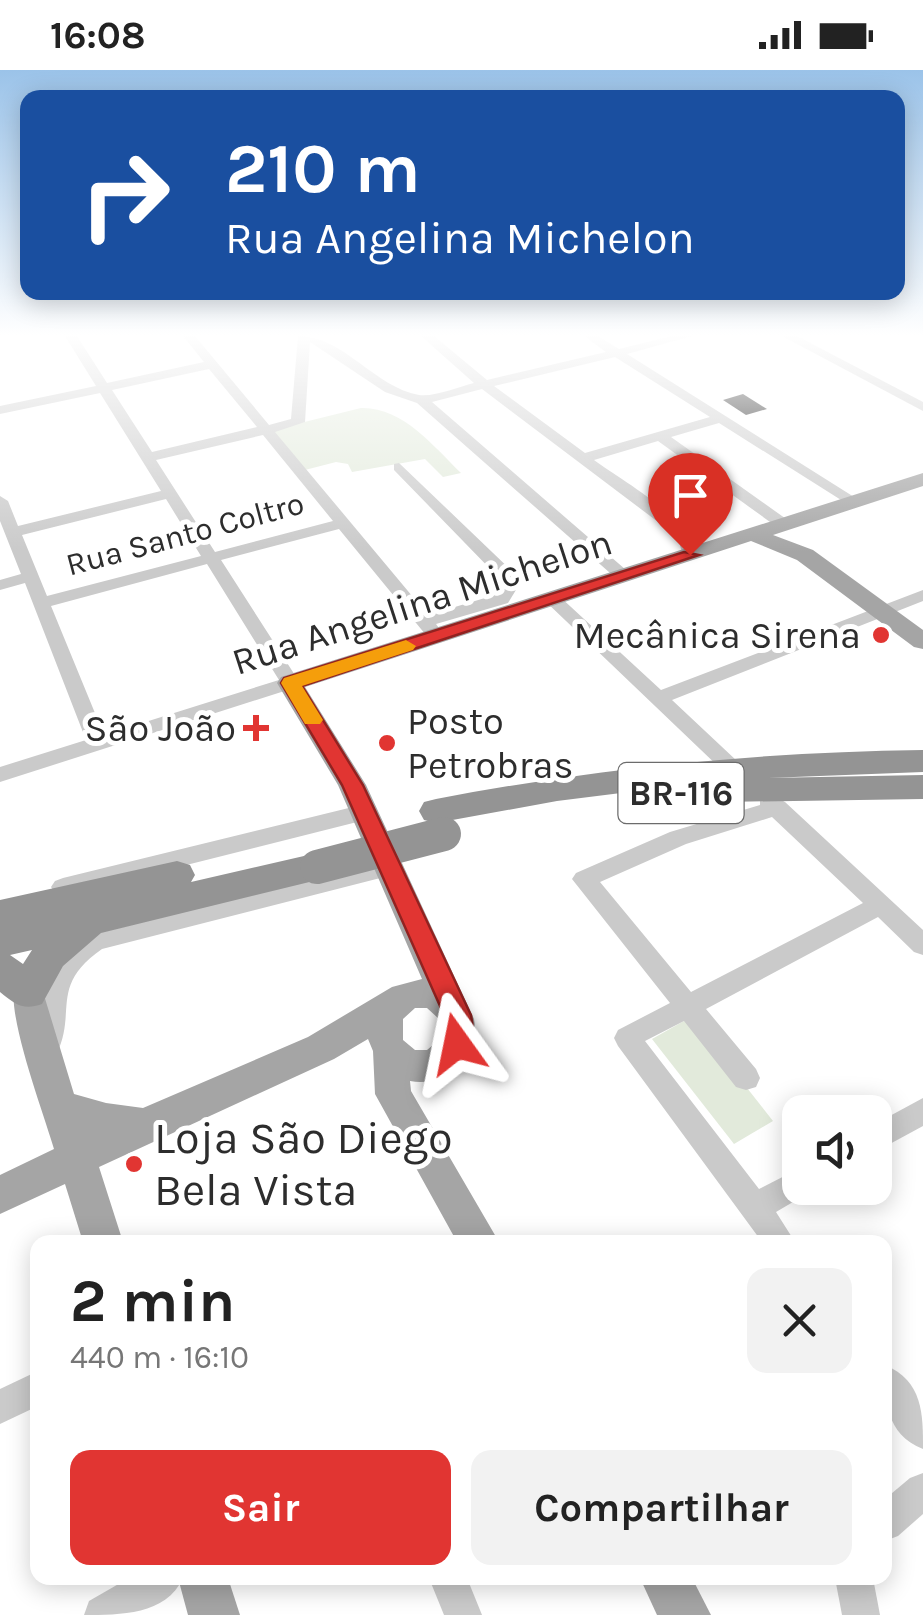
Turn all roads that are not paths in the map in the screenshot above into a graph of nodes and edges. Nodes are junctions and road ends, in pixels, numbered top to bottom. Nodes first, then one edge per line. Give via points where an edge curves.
1 (119, 408) edge
2 (249, 408) edge
3 (302, 408) edge
4 (431, 408) edge
5 (520, 408) edge
6 (708, 408) edge
7 (724, 418) junction
8 (266, 430) junction
9 (660, 436) junction
10 (150, 457) junction
11 (584, 458) junction
12 (399, 466) dead end
13 (923, 479) edge
14 (901, 486) junction
15 (172, 493) junction
16 (923, 500) edge
17 (0, 501) edge
18 (854, 502) junction
19 (342, 523) junction
20 (783, 524) junction
21 (672, 525) junction
22 (15, 532) junction
23 (752, 534) junction
24 (720, 544) junction
25 (690, 555) junction
26 (211, 556) junction
27 (32, 576) junction
28 (624, 576) junction
29 (0, 585) edge
30 (923, 595) edge
31 (552, 599) junction
32 (42, 603) junction
33 (880, 611) junction
34 (430, 629) junction
35 (923, 642) edge
36 (290, 683) junction
37 (656, 699) junction
38 (98, 744) junction
39 (923, 761) edge
40 (0, 775) edge
41 (754, 788) junction
42 (923, 788) edge
43 (365, 812) junction
44 (314, 856) junction
45 (388, 868) junction
46 (0, 902) edge
47 (880, 906) junction
48 (0, 915) edge
49 (106, 916) junction
50 (423, 941) junction
51 (0, 942) edge
52 (923, 945) edge
53 (14, 980) edge
54 (397, 1004) junction
55 (689, 1005) junction
56 (451, 1007) junction
57 (321, 1048) junction
58 (387, 1048) junction
59 (432, 1063) junction
60 (47, 1064) junction
61 (746, 1078) dead end
62 (62, 1107) junction
63 (923, 1112) edge
64 (408, 1117) junction
65 (146, 1126) junction
66 (892, 1129) edge
67 (78, 1158) junction
68 (782, 1192) edge
69 (0, 1196) edge
70 (754, 1208) junction
71 (101, 1235) edge
72 (475, 1235) edge
73 (775, 1235) edge
74 (892, 1391) edge
75 (30, 1392) edge
76 (0, 1407) edge
77 (923, 1432) edge
78 (923, 1491) edge
79 (892, 1517) edge
80 (152, 1585) edge
81 (205, 1585) edge
82 (451, 1585) edge
83 (669, 1585) edge
84 (855, 1585) edge
85 (103, 1615) edge
86 (214, 1615) edge
87 (463, 1615) edge
88 (685, 1615) edge
89 (861, 1615) edge

1 - 10 street
2 - 8 street
3 - 8 street via 293,424
4 - 28 street
5 - 11 street
6 - 7 street
7 - 9 street
7 - 18 street
8 - 10 street
8 - 19 street
9 - 11 street
9 - 20 street
10 - 15 street
11 - 21 street
12 - 34 street via 510,584 502,599
13 - 14 main road, Rua Angelina Michelon
14 - 16 main road
14 - 18 main road, Rua Angelina Michelon
15 - 22 street
15 - 26 street
17 - 22 street
18 - 20 main road, Rua Angelina Michelon
19 - 26 street, Rua Santo Coltro
19 - 34 street
20 - 23 main road, Rua Angelina Michelon
21 - 24 street
21 - 25 street via 688,541
22 - 27 street
23 - 24 main road, Rua Angelina Michelon
23 - 33 main road via 805,554
24 - 25 main road, Rua Angelina Michelon
25 - 28 main road, Rua Angelina Michelon
26 - 32 street, Rua Santo Coltro
26 - 36 street
27 - 29 street
27 - 32 street
28 - 31 main road, Rua Angelina Michelon
30 - 33 street
31 - 34 main road, Rua Angelina Michelon
31 - 37 street
32 - 38 street
33 - 35 main road
33 - 37 street
34 - 36 main road, Rua Angelina Michelon
36 - 38 street, Rua Angelina Michelon
36 - 43 main road
37 - 41 street
38 - 40 street, Rua Angelina Michelon
39 - 41 highway, BR-116
41 - 42 highway, BR-116
41 - 44 highway, BR-116, bridge via 440,823
41 - 47 street
41 - 55 street via 678,838 584,879
43 - 45 main road
43 - 46 street
44 - 48 highway, BR-116
44 - 49 highway, BR-116
45 - 50 main road
45 - 60 street via 95,941 60,974 51,1001
47 - 52 street
47 - 55 street
49 - 51 highway, BR-116
49 - 53 highway
50 - 54 main road
50 - 56 main road
53 - 60 main road
54 - 56 main road via 422,996
54 - 57 main road
54 - 58 main road via 382,1024
55 - 61 street
55 - 70 street via 627,1038
56 - 59 main road via 460,1024 457,1044
57 - 58 main road
57 - 65 main road
58 - 59 main road via 409,1063
58 - 64 main road via 393,1094
59 - 64 main road
60 - 62 main road
62 - 65 main road
62 - 67 main road
63 - 66 street
64 - 72 main road
65 - 67 main road
67 - 69 main road
67 - 71 main road
68 - 70 street
70 - 73 street
74 - 77 street
75 - 76 street
78 - 79 street
80 - 85 street
81 - 86 main road
82 - 87 street
83 - 88 main road
84 - 89 street

